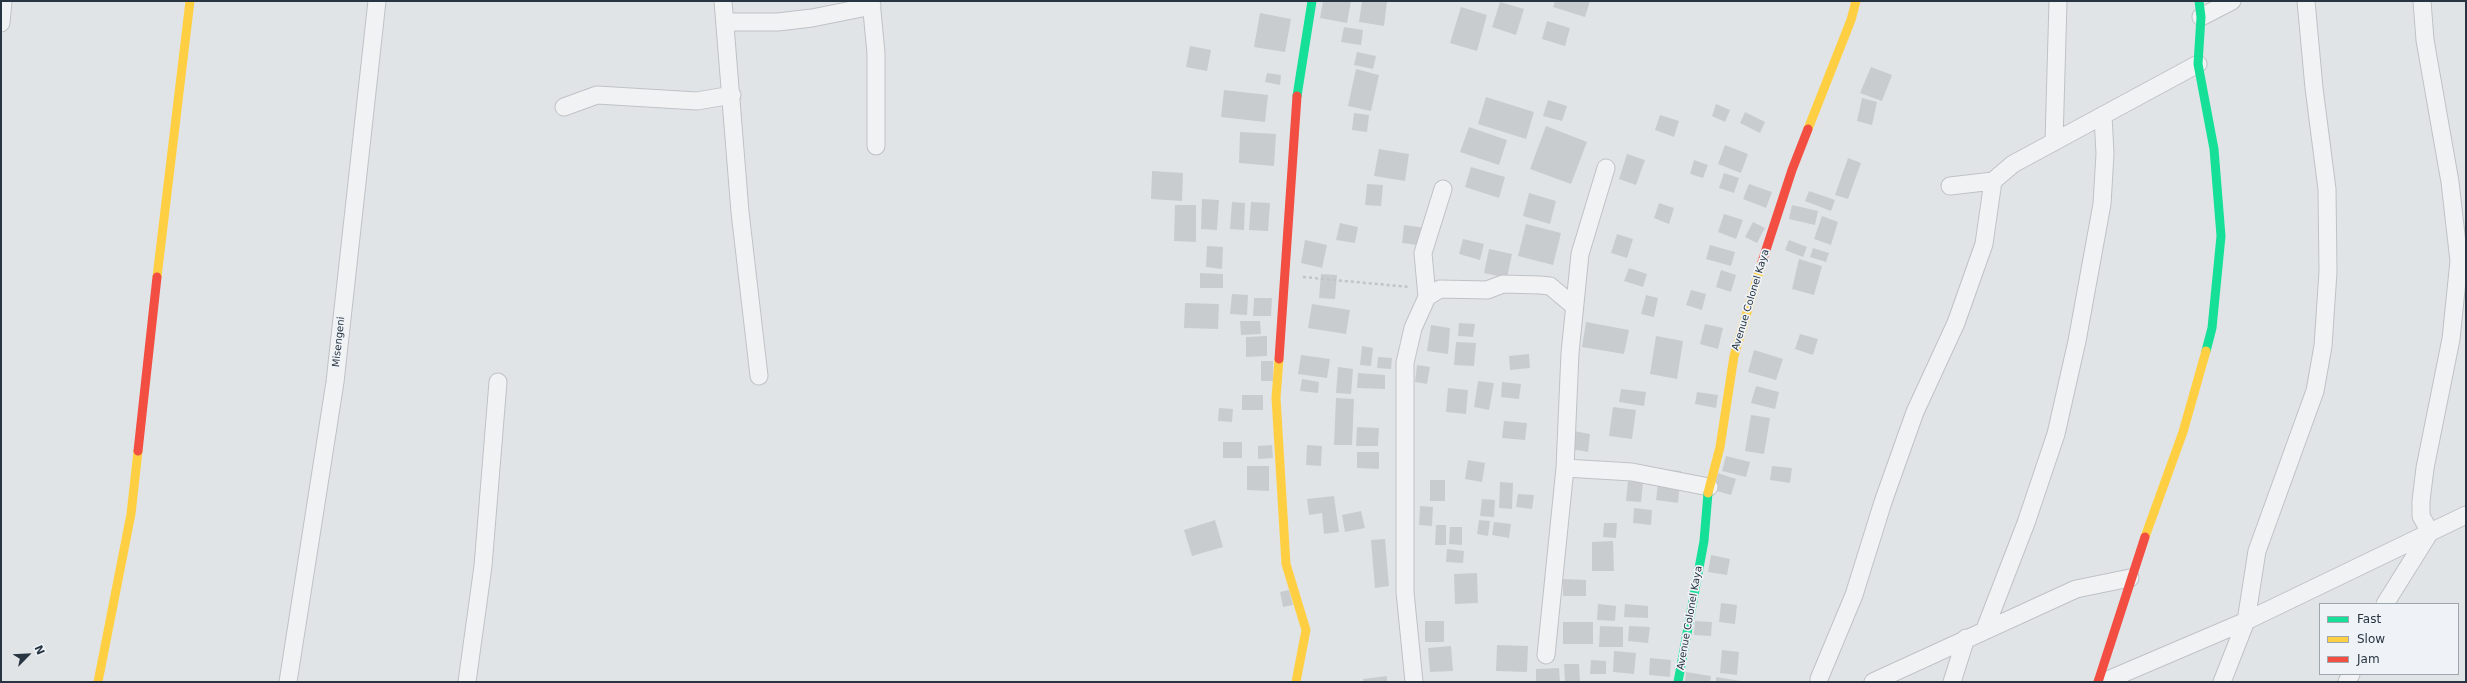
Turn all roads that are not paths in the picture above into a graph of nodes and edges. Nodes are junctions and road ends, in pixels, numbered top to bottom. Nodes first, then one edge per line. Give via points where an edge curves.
1 (3, 1) edge
2 (190, 1) edge
3 (377, 1) edge
4 (723, 1) edge
5 (1312, 1) edge
6 (1856, 1) edge
7 (2058, 1) edge
8 (2232, 1) edge
9 (2306, 1) edge
10 (2422, 1) edge
11 (871, 3) edge
12 (2200, 9) edge
13 (726, 22) junction
14 (1, 23) edge
15 (2198, 64) junction
16 (732, 95) junction
17 (564, 107) dead end
18 (2103, 115) junction
19 (2054, 142) junction
20 (876, 146) dead end
21 (1606, 168) dead end
22 (1993, 181) junction
23 (1950, 186) dead end
24 (1443, 189) dead end
25 (1427, 297) junction
26 (1574, 306) junction
27 (759, 376) dead end
28 (498, 382) dead end
29 (1565, 468) junction
30 (1709, 487) junction
31 (2466, 515) edge
32 (2430, 532) junction
33 (2130, 578) junction
34 (2386, 603) edge
35 (2246, 621) junction
36 (1985, 629) junction
37 (1966, 638) junction
38 (1546, 655) dead end
39 (98, 682) edge
40 (288, 682) edge
41 (467, 682) edge
42 (1296, 682) edge
43 (1414, 682) edge
44 (1678, 682) edge
45 (1819, 682) edge
46 (1873, 682) edge
47 (1952, 682) edge
48 (2098, 682) edge
49 (2103, 682) edge
50 (2222, 682) edge

1 - 14 street
2 - 39 street via 170,152 131,514
3 - 40 street, Misengeni via 335,382
4 - 13 street
5 - 42 street via 1297,91 1276,398 1286,564 1306,630
6 - 30 street, Avenue Colonel Kaya via 1851,20 1792,170 1743,320 1734,356 1720,446
7 - 19 street
8 - 12 street
9 - 35 street via 2327,189 2328,272 2323,346 2315,391 2257,551
10 - 32 street via 2425,40 2450,182 2459,260 2451,339 2425,468 2421,501 2421,516
11 - 13 street via 812,18 778,22
11 - 20 street via 876,53
12 - 15 street
13 - 16 street
15 - 18 street
15 - 33 street via 2219,192 2221,236 2212,328 2184,432
16 - 17 street via 697,101 597,95
16 - 27 street via 740,212
18 - 19 street
18 - 36 street via 2105,154 2102,204 2078,340 2056,434 2026,523
19 - 22 street via 2013,164
21 - 26 street via 1580,254
22 - 23 street
22 - 45 street via 1984,244 1956,323 1915,412 1854,595 1818,679
24 - 25 street via 1423,253
25 - 26 street via 1440,289 1487,290 1503,284 1519,283 1550,286
25 - 43 street via 1413,328 1405,363 1405,592
26 - 29 street
28 - 41 street via 483,566
29 - 30 street via 1632,472
29 - 38 street
30 - 44 street, Avenue Colonel Kaya via 1704,541
31 - 32 street
32 - 34 street
32 - 35 street
33 - 36 street via 2076,589
33 - 48 street
35 - 49 street
35 - 50 street
36 - 37 street
37 - 46 street
37 - 47 street

